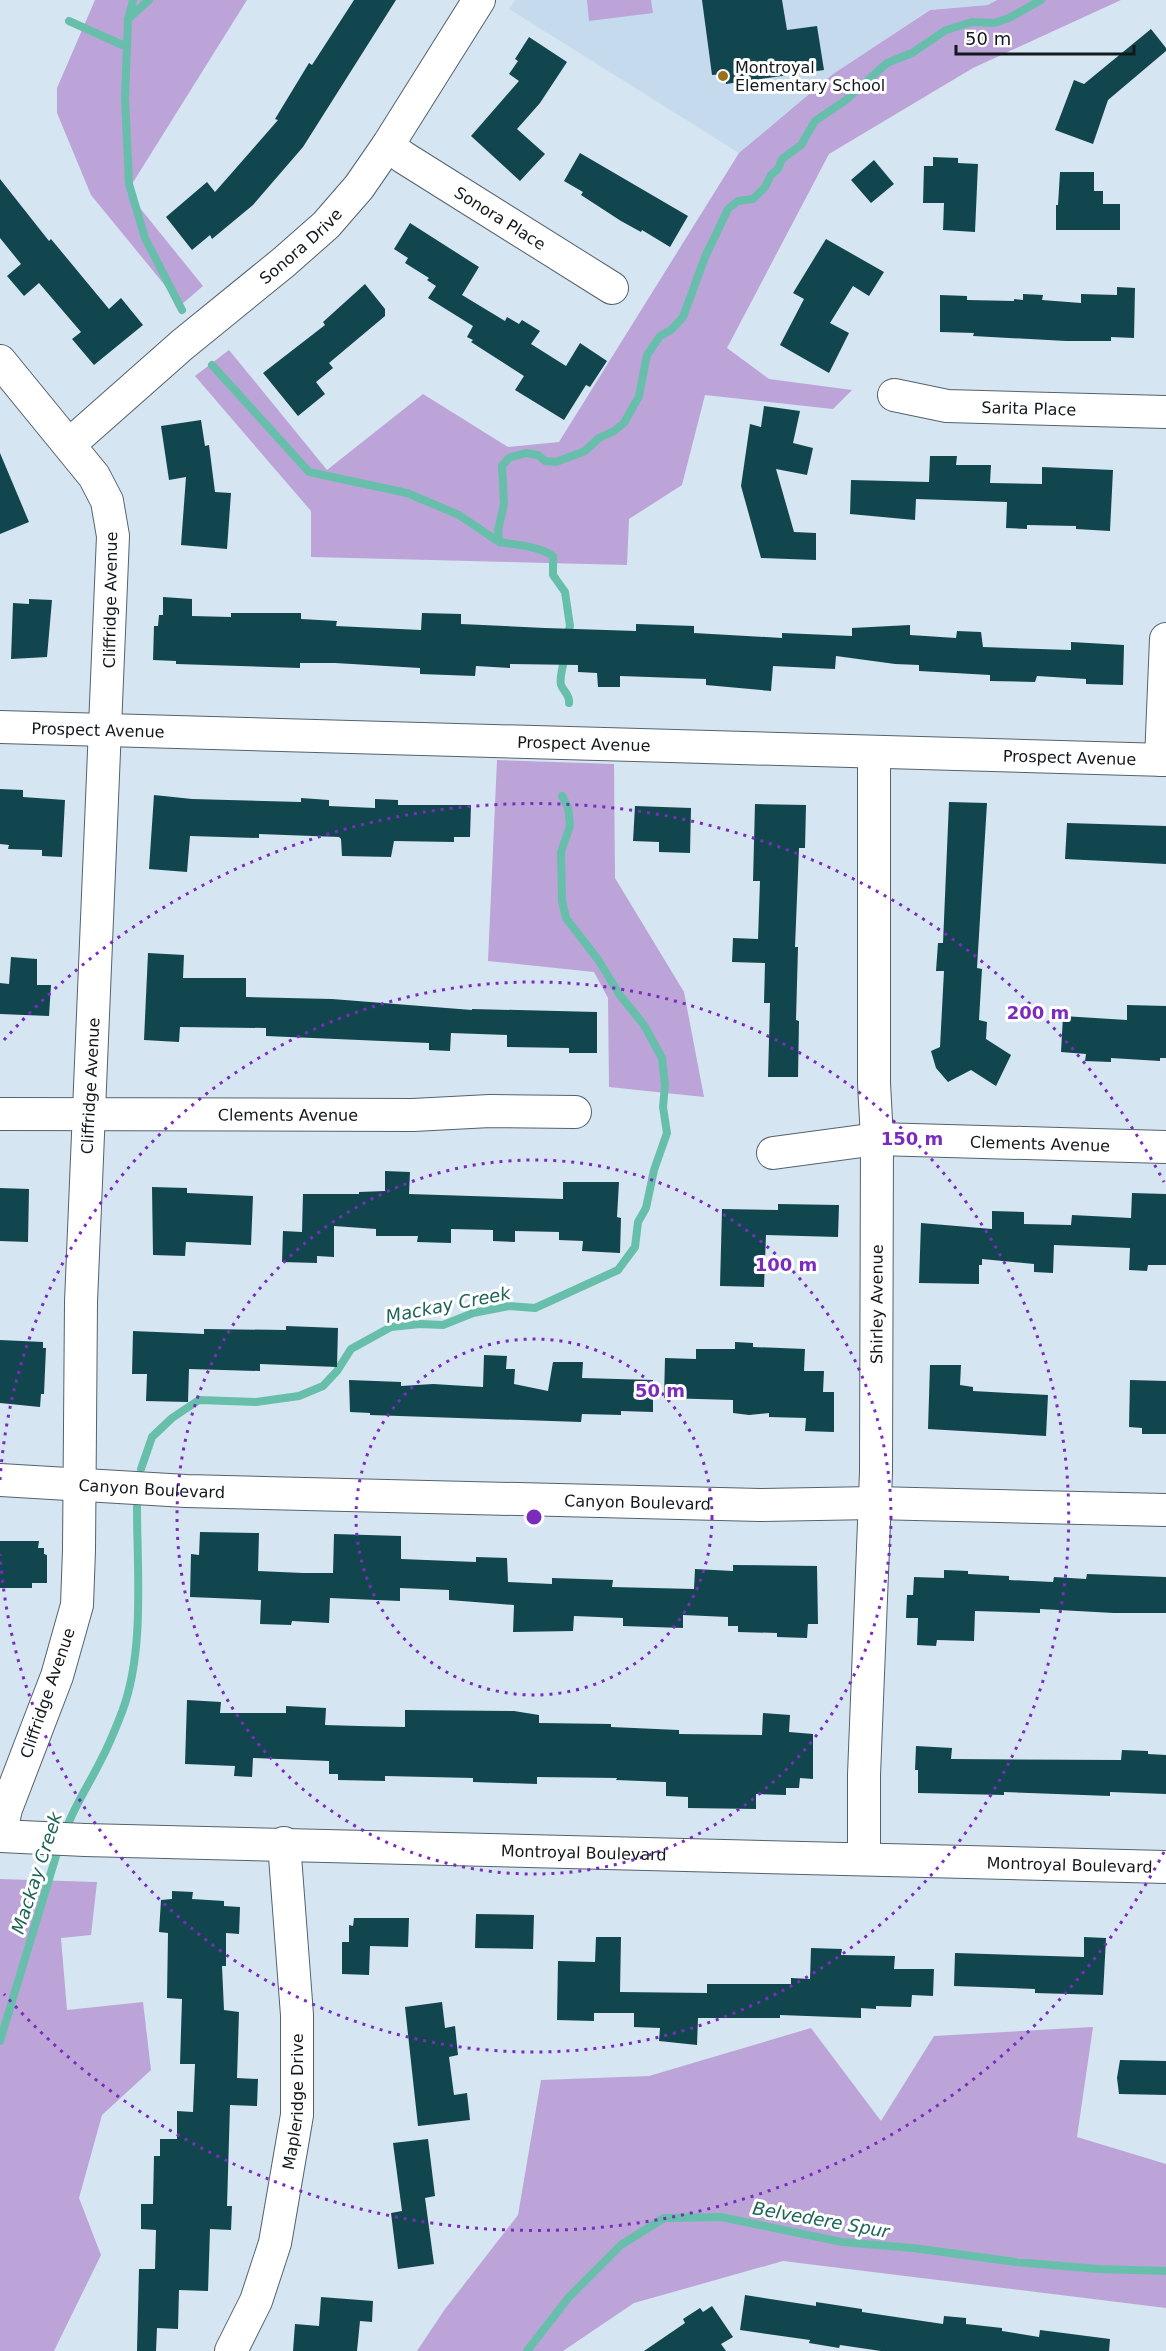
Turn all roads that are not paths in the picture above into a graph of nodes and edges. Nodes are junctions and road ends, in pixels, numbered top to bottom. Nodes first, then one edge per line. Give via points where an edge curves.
1 (479, 0) edge
2 (388, 145) junction
3 (612, 288) dead end
4 (0, 361) edge
5 (894, 395) dead end
6 (1166, 412) edge
7 (70, 444) junction
8 (1166, 639) edge
9 (0, 727) edge
10 (106, 730) junction
11 (874, 753) junction
12 (1164, 760) edge
13 (575, 1112) dead end
14 (0, 1114) edge
15 (89, 1115) junction
16 (877, 1139) junction
17 (1166, 1148) edge
18 (773, 1153) dead end
19 (0, 1480) edge
20 (80, 1485) junction
21 (874, 1503) junction
22 (1166, 1510) edge
23 (0, 1836) edge
24 (284, 1843) junction
25 (864, 1858) junction
26 (1166, 1867) edge
27 (231, 2351) edge

1 - 2 street, Sonora Drive
2 - 3 street, Sonora Place
2 - 7 street, Sonora Drive via 326,225
4 - 7 street, Cliffridge Avenue
5 - 6 street, Sarita Place via 947,406
7 - 10 street, Cliffridge Avenue via 102,488 111,516 113,574
8 - 12 street
9 - 10 street, Prospect Avenue
10 - 11 street, Prospect Avenue
10 - 15 street, Cliffridge Avenue
11 - 12 street, Prospect Avenue
11 - 16 street, Shirley Avenue
13 - 15 street, Clements Avenue
14 - 15 street, Clements Avenue
15 - 20 street, Cliffridge Avenue via 81,1302
16 - 17 street, Clements Avenue
16 - 18 street, Clements Avenue
16 - 21 street, Shirley Avenue
19 - 20 street, Canyon Boulevard
20 - 21 street, Canyon Boulevard via 760,1505
20 - 23 street, Cliffridge Avenue via 77,1605 57,1676 6,1809
21 - 22 street, Canyon Boulevard
21 - 25 street, Shirley Avenue
23 - 24 street, Montroyal Boulevard
24 - 25 street, Montroyal Boulevard
24 - 27 street, Mapleridge Drive via 297,2015 297,2115 275,2243 256,2301
25 - 26 street, Montroyal Boulevard

